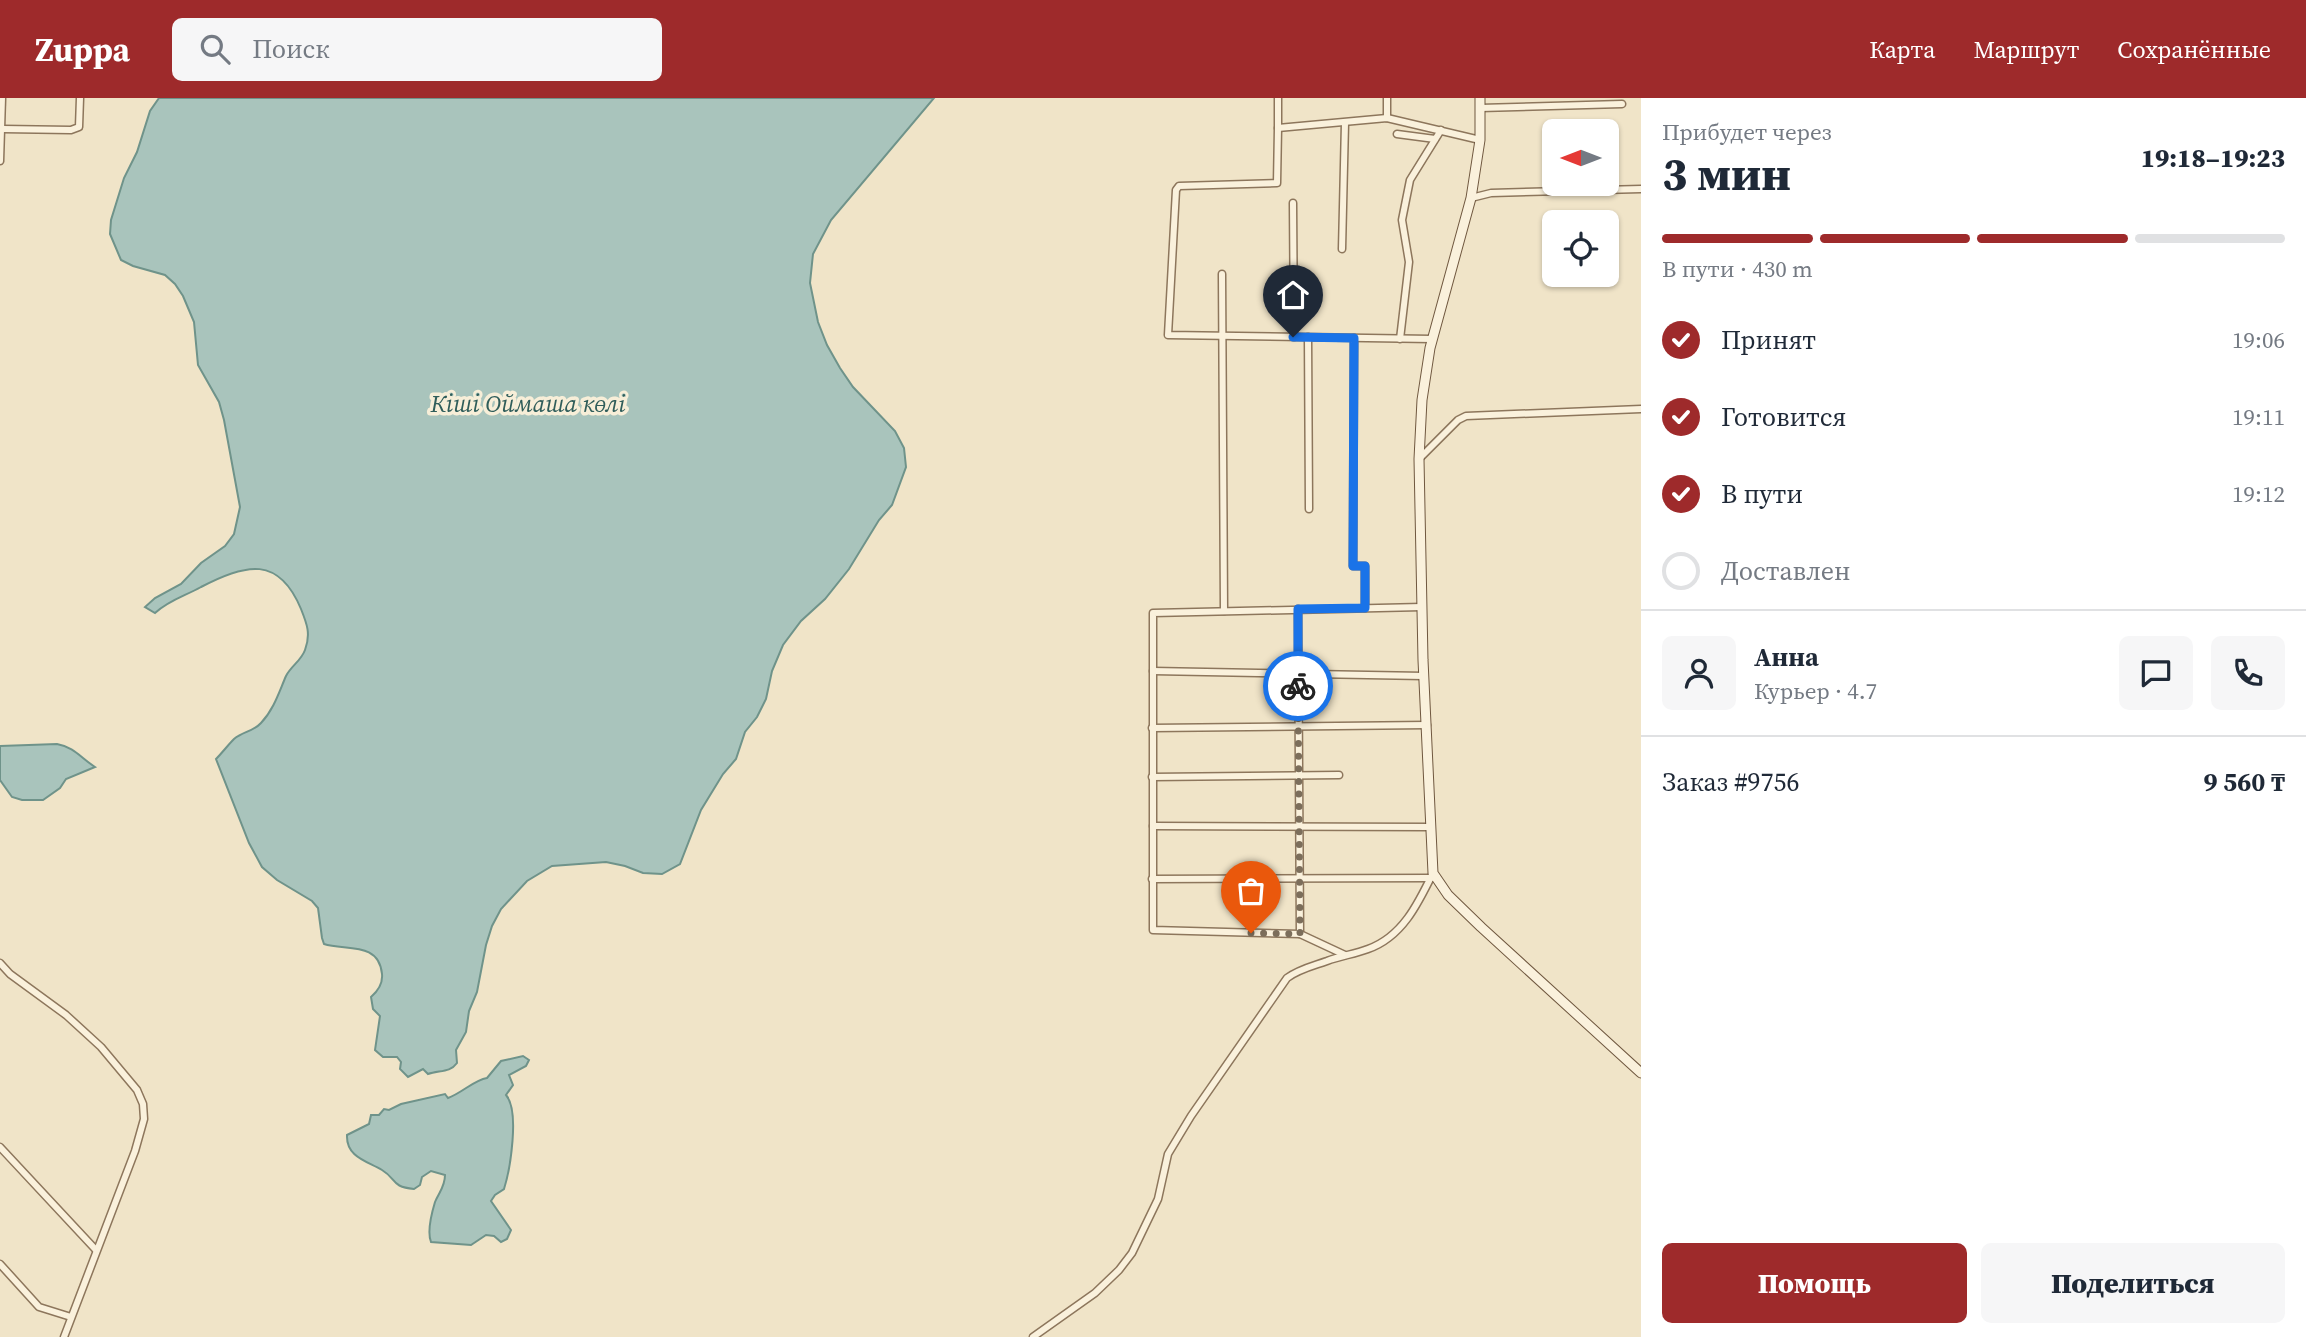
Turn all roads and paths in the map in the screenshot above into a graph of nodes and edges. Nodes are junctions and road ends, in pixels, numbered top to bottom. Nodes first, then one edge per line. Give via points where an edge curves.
1 (2, 98) edge
2 (80, 98) edge
3 (1278, 98) edge
4 (1387, 98) edge
5 (1496, 98) edge
6 (1480, 103) edge
7 (1622, 104) dead end
8 (1493, 108) junction
9 (1387, 118) junction
10 (1345, 123) junction
11 (1278, 128) junction
12 (3, 129) junction
13 (1441, 130) junction
14 (1397, 134) dead end
15 (1435, 139) junction
16 (1480, 140) junction
17 (0, 161) edge
18 (1641, 189) edge
19 (1471, 198) junction
20 (1293, 203) dead end
21 (1342, 249) dead end
22 (1222, 275) dead end
23 (1223, 336) junction
24 (1293, 337) junction
25 (1308, 337) junction
26 (1354, 338) junction
27 (1400, 339) junction
28 (1432, 339) junction
29 (1641, 410) edge
30 (1419, 458) junction
31 (1309, 509) dead end
32 (1422, 607) junction
33 (1365, 608) junction
34 (1298, 609) junction
35 (1224, 611) junction
36 (1153, 671) junction
37 (1297, 673) junction
38 (1424, 676) junction
39 (1427, 725) junction
40 (1298, 726) junction
41 (1152, 728) junction
42 (1339, 775) dead end
43 (1152, 777) junction
44 (1299, 777) junction
45 (1153, 826) junction
46 (1299, 827) junction
47 (1431, 827) junction
48 (1432, 876) junction
49 (1299, 877) junction
50 (1152, 879) junction
51 (1300, 934) junction
52 (1345, 955) junction
53 (0, 963) edge
54 (1641, 1073) edge
55 (0, 1147) edge
56 (96, 1250) junction
57 (0, 1264) edge
58 (71, 1317) junction
59 (64, 1337) edge
60 (1033, 1337) edge

1 - 12 street
2 - 12 street via 79,127
3 - 11 street
4 - 9 street
5 - 8 street
6 - 8 street
6 - 16 street
7 - 8 street
9 - 10 street
9 - 13 street
10 - 11 street
10 - 21 street
11 - 23 street via 1277,183 1179,186 1176,190 1168,335
12 - 17 street
13 - 15 street
13 - 16 street
14 - 15 street
15 - 27 street via 1410,180 1402,220 1409,262
16 - 19 street
18 - 19 street via 1490,193
19 - 28 street
20 - 24 street
22 - 23 street
23 - 24 street
23 - 35 street
24 - 25 street
25 - 26 street
25 - 31 street
26 - 27 street
26 - 33 street via 1353,566 1365,566
27 - 28 street
28 - 30 street
29 - 30 street via 1466,416
30 - 32 street
32 - 33 street
32 - 38 street
33 - 34 street
34 - 35 street
34 - 37 street
35 - 36 street via 1153,612
36 - 37 street
36 - 41 street
37 - 38 street
37 - 40 street
38 - 39 street
39 - 40 street
39 - 47 street
40 - 41 street
40 - 44 street
41 - 43 street
42 - 44 street
43 - 44 street
43 - 45 street
44 - 46 street
45 - 46 street
45 - 50 street
46 - 47 street
46 - 49 street
47 - 48 street
48 - 49 street
48 - 52 street via 1394,935 1367,950
48 - 54 street via 1481,927
49 - 50 street
49 - 51 street
50 - 51 street via 1153,930
51 - 52 street
52 - 60 street via 1297,971 1283,984 1168,1154 1158,1199 1132,1253 1095,1293
53 - 56 street via 100,1047 137,1090 143,1104 144,1119 135,1151
55 - 56 street
56 - 58 street
57 - 58 street via 39,1307
58 - 59 street

